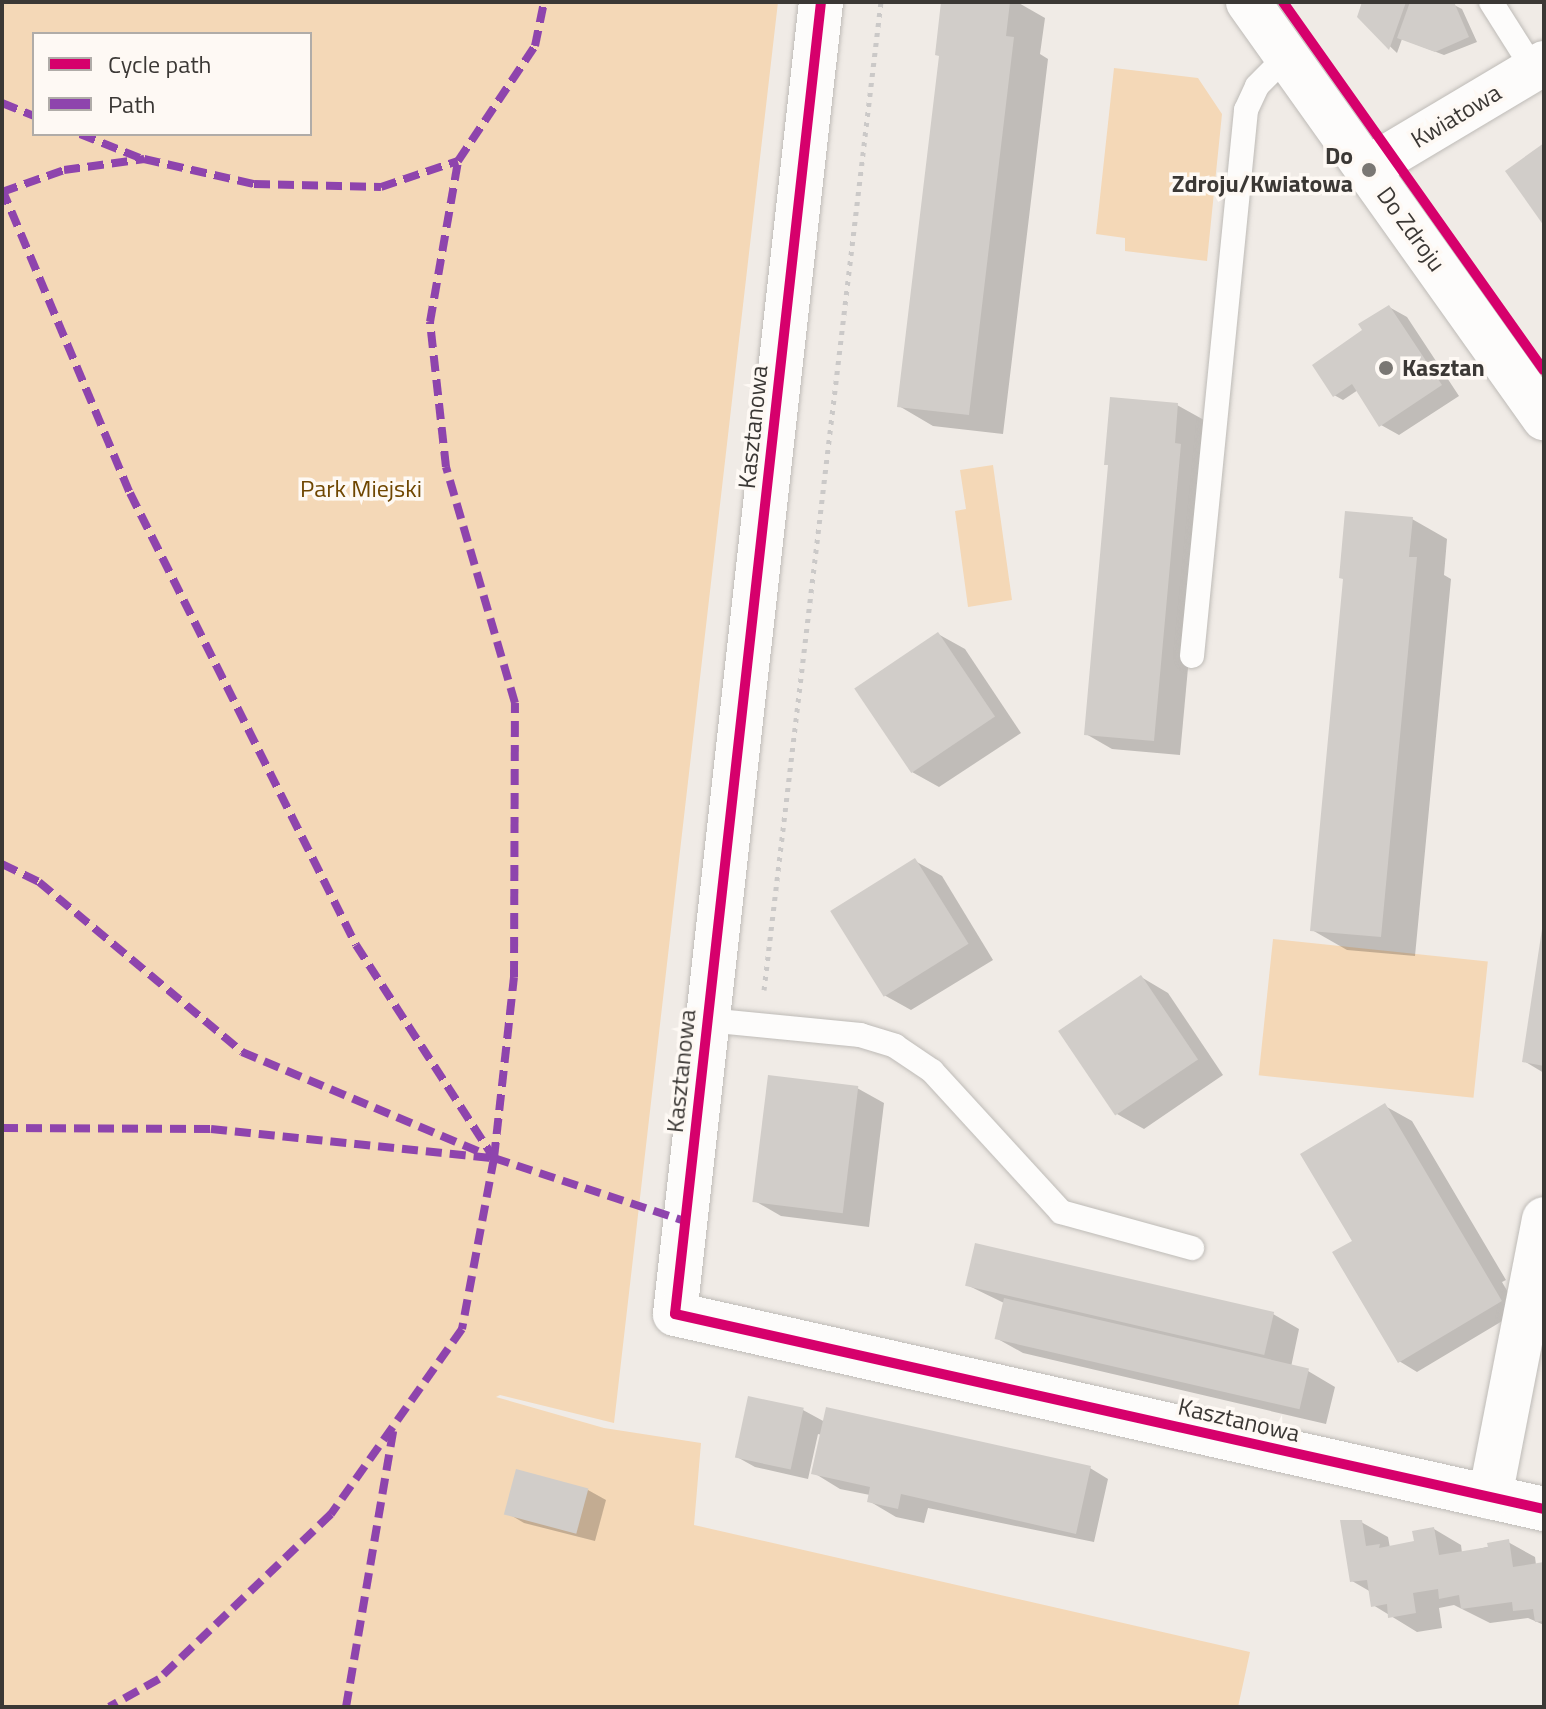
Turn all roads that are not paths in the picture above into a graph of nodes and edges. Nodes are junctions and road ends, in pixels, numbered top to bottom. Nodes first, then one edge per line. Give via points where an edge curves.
1 (821, 2) edge
2 (1248, 2) edge
3 (1491, 2) edge
4 (1287, 56) junction
5 (1539, 66) edge
6 (1368, 168) junction
7 (1544, 418) edge
8 (1192, 656) dead end
9 (707, 1020) junction
10 (1544, 1219) edge
11 (1192, 1248) dead end
12 (1490, 1497) junction
13 (1544, 1509) edge

1 - 9 street, Kasztanowa
2 - 4 street, Do Zdroju
3 - 5 lane
4 - 6 street, Do Zdroju
4 - 8 lane via 1257,86 1246,110
5 - 6 street, Kwiatowa
6 - 7 street, Do Zdroju
9 - 11 lane via 860,1035 895,1046 932,1071 1061,1212
9 - 12 street, Kasztanowa via 675,1314
10 - 12 street
12 - 13 street

